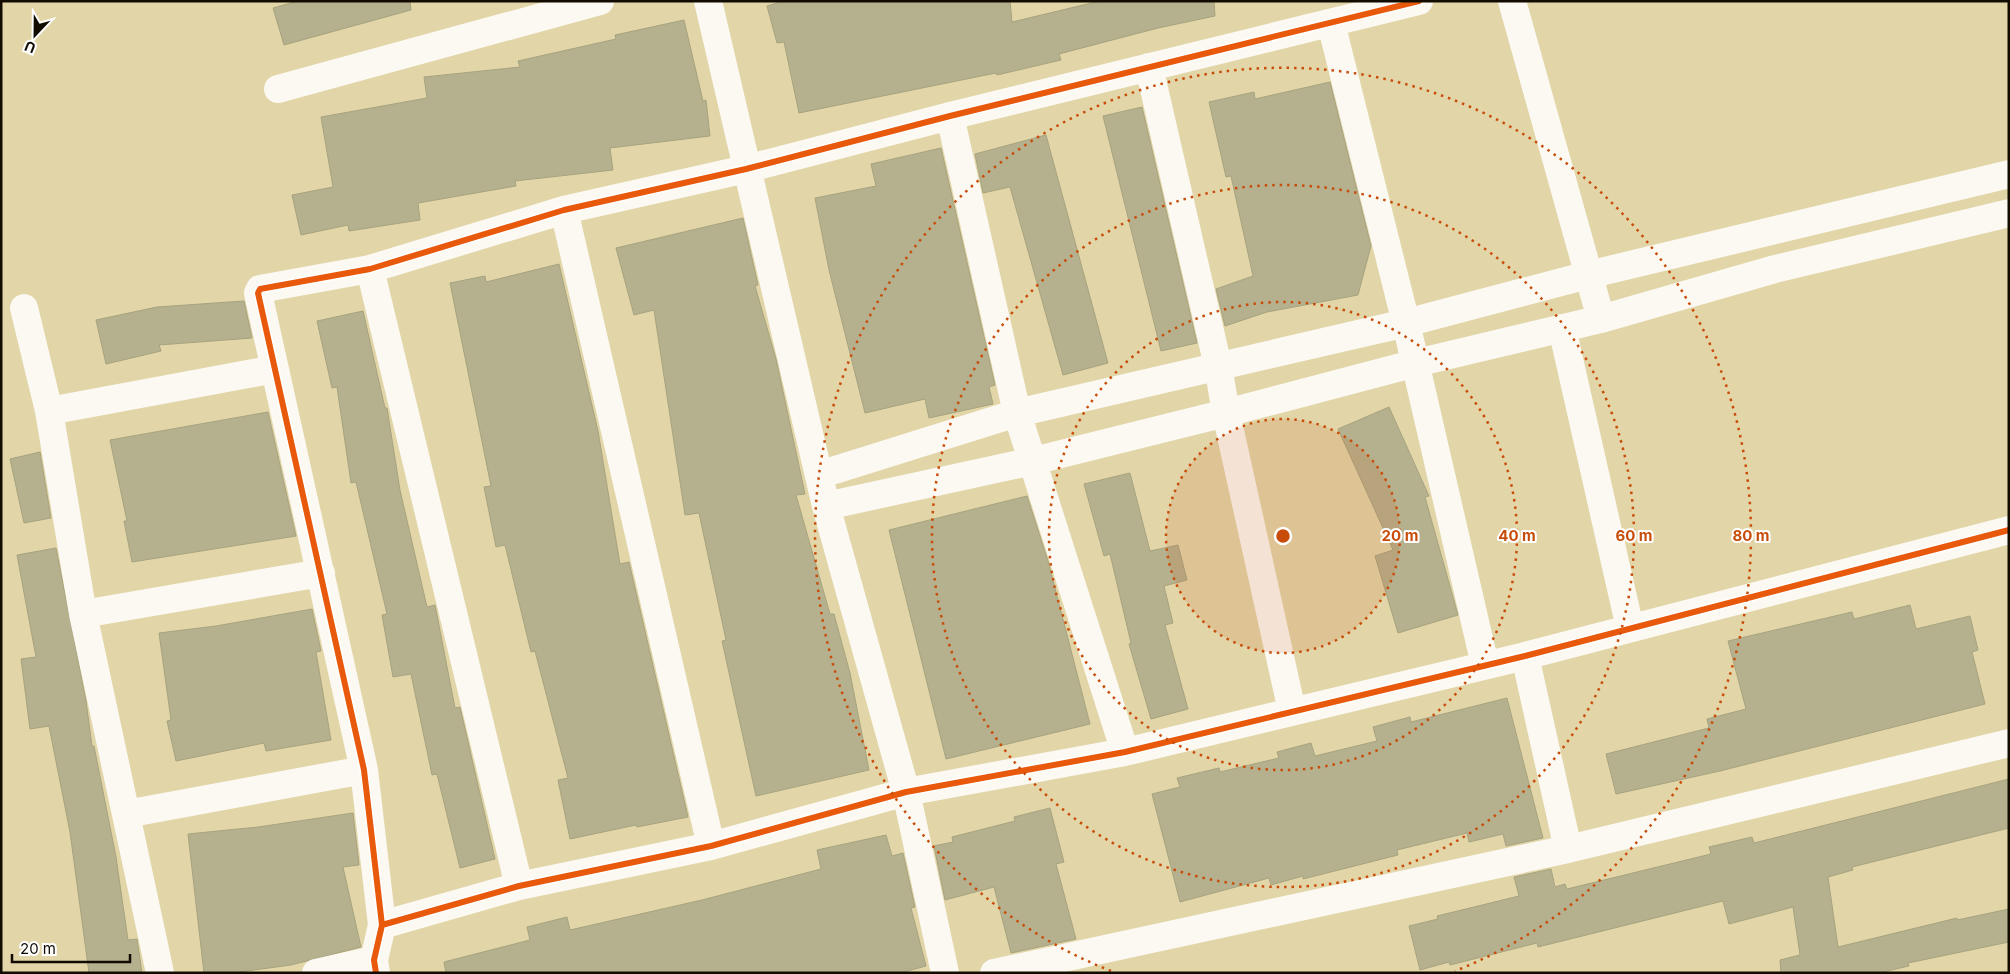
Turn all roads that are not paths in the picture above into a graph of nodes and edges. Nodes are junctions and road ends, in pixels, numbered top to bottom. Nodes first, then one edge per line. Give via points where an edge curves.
1 (600, 1) edge
2 (708, 1) edge
3 (1419, 1) edge
4 (1512, 1) edge
5 (1377, 6) edge
6 (1332, 23) junction
7 (1149, 67) junction
8 (278, 89) dead end
9 (950, 116) junction
10 (746, 169) junction
11 (2009, 174) edge
12 (564, 210) junction
13 (2009, 213) edge
14 (1764, 234) junction
15 (370, 269) junction
16 (1776, 269) junction
17 (1588, 275) junction
18 (24, 308) dead end
19 (1601, 319) junction
20 (1406, 323) junction
21 (1562, 328) junction
22 (1416, 363) junction
23 (1218, 366) junction
24 (275, 369) junction
25 (49, 411) junction
26 (1017, 413) junction
27 (1226, 414) junction
28 (1033, 461) junction
29 (819, 474) junction
30 (826, 506) junction
31 (2009, 530) edge
32 (321, 573) junction
33 (83, 614) junction
34 (1630, 628) junction
35 (1525, 656) junction
36 (1485, 665) junction
37 (1292, 711) junction
38 (2009, 743) edge
39 (1125, 752) junction
40 (364, 770) junction
41 (906, 792) junction
42 (126, 814) junction
43 (711, 846) junction
44 (1568, 849) junction
45 (519, 886) junction
46 (382, 926) junction
47 (375, 966) edge
48 (160, 973) edge
49 (316, 973) edge
50 (945, 973) edge
51 (994, 973) edge

1 - 8 street
2 - 10 street
3 - 5 street
4 - 17 street
5 - 6 street
6 - 7 street
6 - 20 street
7 - 9 street
7 - 23 street
9 - 10 street
9 - 26 street
10 - 12 street
10 - 29 street
11 - 14 street
12 - 15 street
12 - 43 street
13 - 16 street
14 - 16 street
14 - 17 street
15 - 24 street via 260,289 258,293
15 - 45 street
16 - 19 street
17 - 19 street
17 - 20 street
18 - 25 street
19 - 21 street
20 - 22 street
20 - 23 street
21 - 22 street
21 - 34 street
22 - 27 street
22 - 36 street
23 - 26 street
23 - 27 street
24 - 25 street
24 - 32 street
25 - 33 street
26 - 28 street
26 - 29 street
27 - 28 street
27 - 37 street
28 - 30 street
28 - 39 street
29 - 30 street
30 - 41 street
31 - 34 street
32 - 33 street
32 - 40 street
33 - 42 street
34 - 35 street
35 - 36 street
35 - 44 street
36 - 37 street
37 - 39 street
38 - 44 street
39 - 41 street
40 - 42 street
40 - 46 street
41 - 43 street
41 - 50 street
42 - 48 street
43 - 45 street
44 - 51 street
45 - 46 street
46 - 47 street
47 - 49 street

